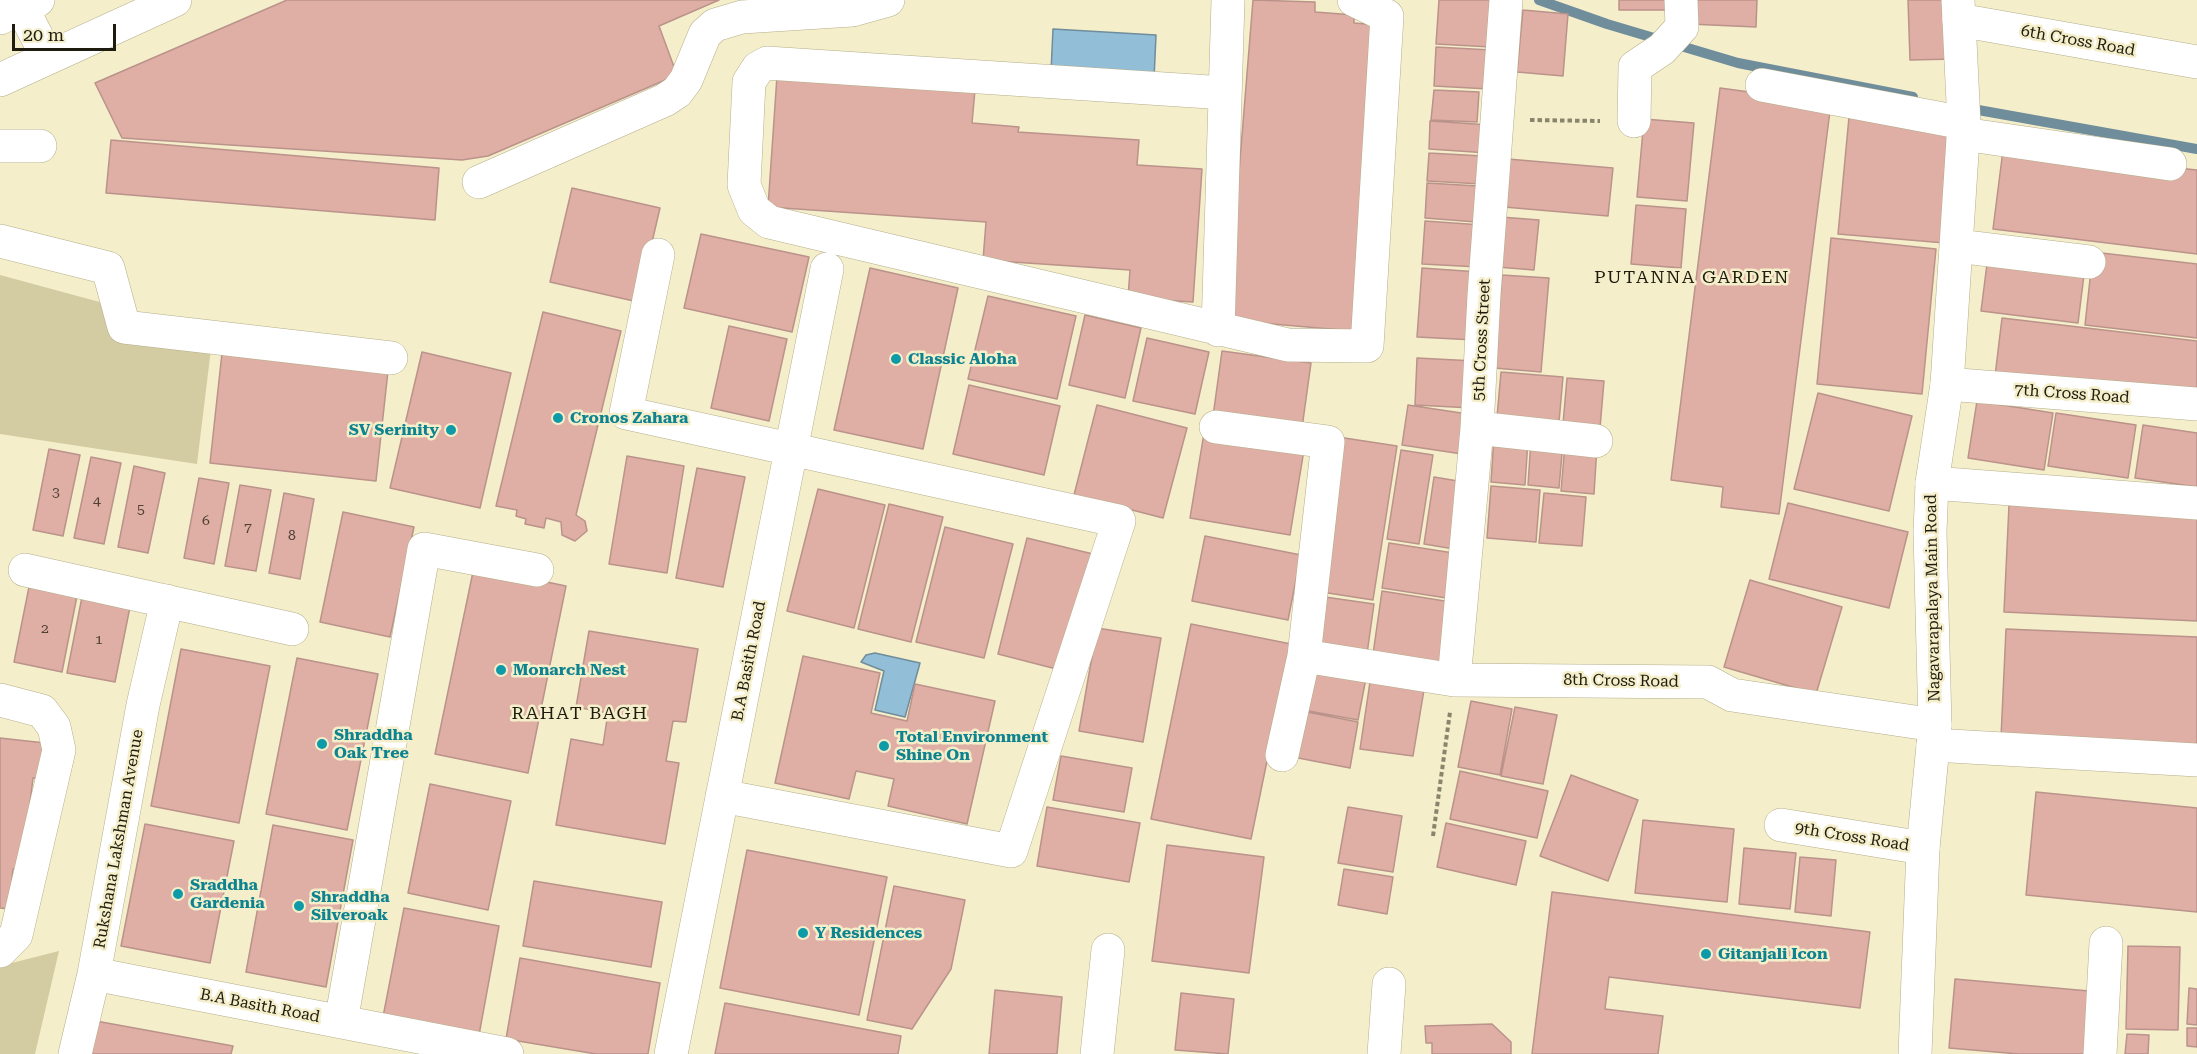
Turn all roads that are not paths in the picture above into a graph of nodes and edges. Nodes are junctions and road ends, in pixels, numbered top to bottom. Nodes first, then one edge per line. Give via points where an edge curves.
1 (175, 0) edge
2 (888, 0) edge
3 (1228, 0) edge
4 (1354, 0) edge
5 (1506, 0) edge
6 (20, 9) edge
7 (1959, 10) edge
8 (1675, 25) edge
9 (48, 58) junction
10 (2197, 62) edge
11 (0, 80) edge
12 (1762, 86) dead end
13 (1225, 93) junction
14 (1963, 116) junction
15 (1634, 121) road end
16 (0, 146) edge
17 (40, 146) dead end
18 (2170, 164) dead end
19 (479, 182) dead end
20 (0, 241) edge
21 (1971, 247) junction
22 (658, 255) dead end
23 (2089, 262) dead end
24 (827, 269) dead end
25 (1218, 330) junction
26 (392, 358) dead end
27 (1947, 384) junction
28 (2197, 404) edge
29 (1216, 427) dead end
30 (1477, 428) junction
31 (1596, 441) dead end
32 (791, 450) junction
33 (1932, 483) junction
34 (2197, 503) edge
35 (25, 570) dead end
36 (537, 570) dead end
37 (167, 601) junction
38 (292, 629) dead end
39 (1304, 656) junction
40 (1454, 680) junction
41 (0, 700) edge
42 (1934, 735) junction
43 (1282, 755) dead end
44 (2197, 760) edge
45 (722, 796) junction
46 (1781, 825) dead end
47 (1923, 848) junction
48 (2106, 944) dead end
49 (1108, 950) dead end
50 (0, 951) edge
51 (94, 974) junction
52 (1389, 984) dead end
53 (341, 1022) junction
54 (75, 1054) edge
55 (507, 1054) edge
56 (671, 1054) edge
57 (1097, 1054) edge
58 (1384, 1054) edge
59 (1915, 1054) edge
60 (2100, 1054) edge

1 - 9 street
2 - 19 street via 852,10 742,17 715,25 705,34 686,80 665,100
3 - 13 street
4 - 25 street via 1387,16 1367,346 1288,345
5 - 30 street, 5th Cross Street
6 - 9 street
7 - 10 street, 6th Cross Road
7 - 14 street, Nagavarapalaya Main Road
8 - 15 street via 1635,67
9 - 11 street
12 - 14 street
13 - 25 street
13 - 25 street via 767,63 758,68 749,82 744,185 754,210 770,222
14 - 18 street
14 - 21 street, Nagavarapalaya Main Road
16 - 17 street
20 - 26 street via 108,268 124,327
21 - 23 street
21 - 27 street, Nagavarapalaya Main Road
22 - 32 street via 626,413
24 - 32 street, B.A Basith Road
27 - 28 street, 7th Cross Road
27 - 33 street, Nagavarapalaya Main Road
29 - 39 street via 1328,442
30 - 31 street
30 - 40 street, 5th Cross Street
32 - 45 street, B.A Basith Road
32 - 45 street via 1119,521 1011,850
33 - 34 street
33 - 42 street, Nagavarapalaya Main Road
35 - 37 street
36 - 53 street via 424,549
37 - 38 street
37 - 51 street, Rukshana Lakshman Avenue via 143,705
39 - 40 street, 8th Cross Road
39 - 43 street
40 - 42 street, 8th Cross Road via 1708,682 1732,696
41 - 50 street via 42,711 54,727 59,750 16,935
42 - 44 street, 8th Cross Road
42 - 47 street, Nagavarapalaya Main Road
45 - 56 street, B.A Basith Road
46 - 47 street, 9th Cross Road
47 - 59 street, Nagavarapalaya Main Road
48 - 60 street
49 - 57 street
51 - 53 street, B.A Basith Road
51 - 54 street
52 - 58 street
53 - 55 street, B.A Basith Road

